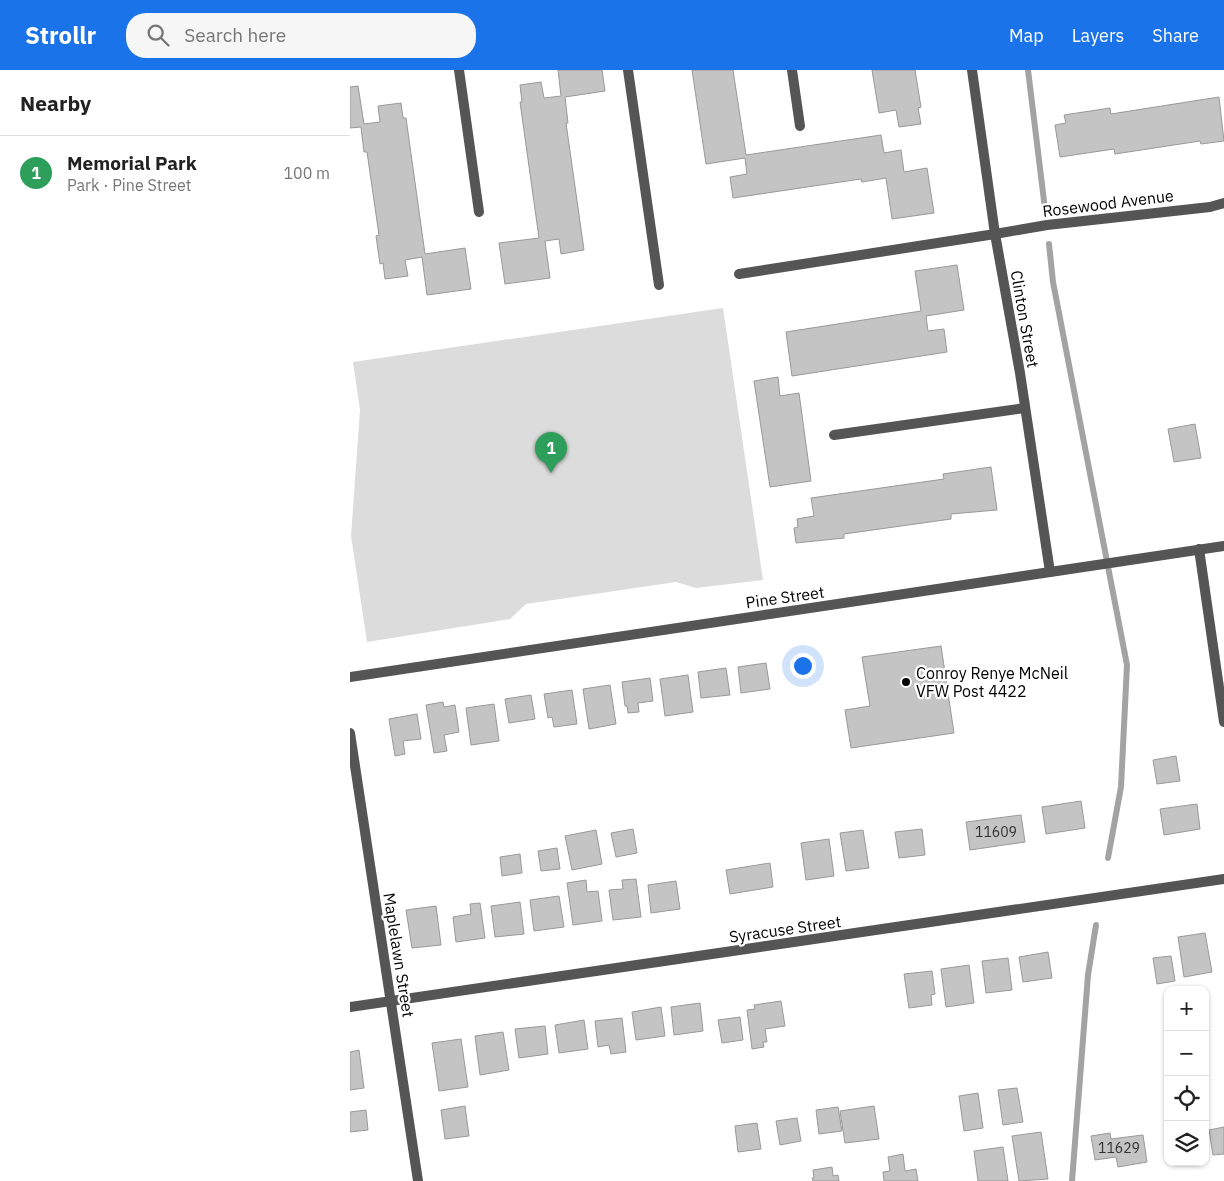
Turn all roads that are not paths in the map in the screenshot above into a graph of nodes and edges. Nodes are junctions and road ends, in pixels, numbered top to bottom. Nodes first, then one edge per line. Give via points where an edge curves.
1 (459, 70) edge
2 (628, 70) edge
3 (792, 70) edge
4 (972, 70) edge
5 (800, 126) dead end
6 (1224, 203) edge
7 (479, 212) dead end
8 (995, 234) junction
9 (740, 274) dead end
10 (659, 285) dead end
11 (1025, 408) junction
12 (834, 435) dead end
13 (1224, 546) edge
14 (1198, 550) junction
15 (1050, 572) junction
16 (350, 677) edge
17 (1224, 722) edge
18 (350, 733) edge
19 (1224, 880) edge
20 (391, 1001) junction
21 (350, 1007) edge
22 (418, 1181) edge

1 - 7 street
2 - 10 street
3 - 5 street
4 - 8 street, Clinton Street
6 - 8 street, Rosewood Avenue
8 - 9 street, Rosewood Avenue
8 - 11 street, Clinton Street
11 - 12 street
11 - 15 street, Clinton Street
13 - 14 street, Pine Street
14 - 15 street, Pine Street
14 - 17 street
15 - 16 street, Pine Street
18 - 20 street, Maplelawn Street
19 - 20 street, Syracuse Street
20 - 21 street, Syracuse Street
20 - 22 street, Maplelawn Street

